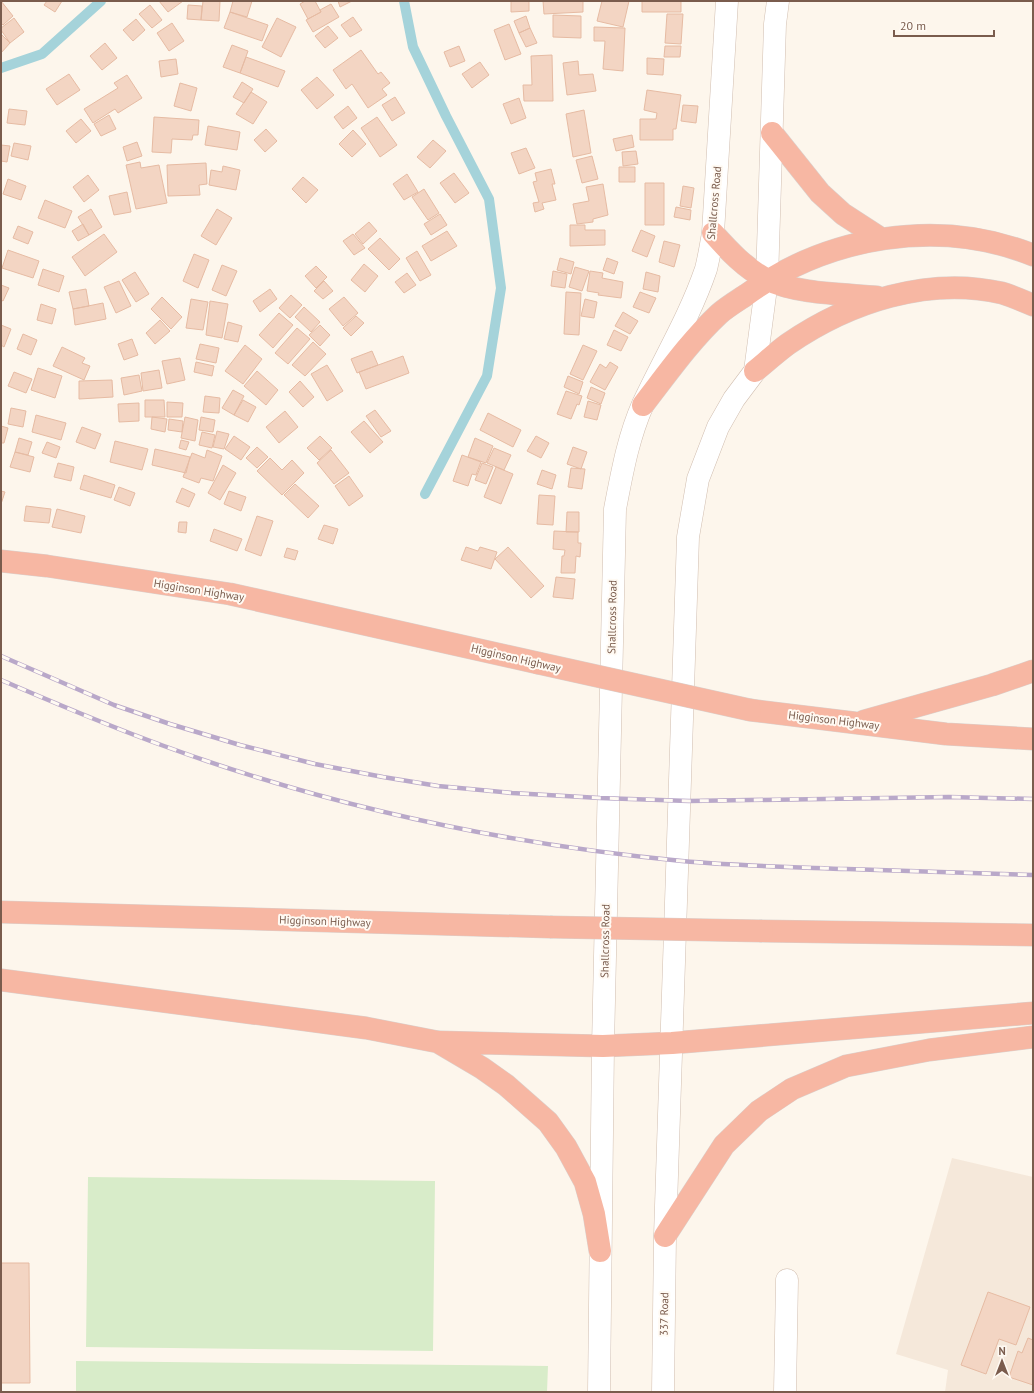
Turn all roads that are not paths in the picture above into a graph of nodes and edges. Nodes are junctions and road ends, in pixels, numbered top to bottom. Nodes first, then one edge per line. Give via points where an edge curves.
1 (727, 1) edge
2 (778, 1) edge
3 (772, 133) junction
4 (713, 233) junction
5 (880, 238) junction
6 (1033, 255) edge
7 (767, 280) junction
8 (884, 298) junction
9 (1033, 305) edge
10 (755, 371) junction
11 (643, 405) junction
12 (1, 561) edge
13 (1033, 671) edge
14 (855, 723) junction
15 (1033, 739) edge
16 (1, 912) edge
17 (1033, 935) edge
18 (1, 980) edge
19 (1033, 1014) edge
20 (1033, 1037) edge
21 (438, 1042) junction
22 (672, 1043) junction
23 (603, 1046) junction
24 (665, 1236) junction
25 (600, 1251) junction
26 (787, 1280) dead end
27 (599, 1392) edge
28 (663, 1392) edge
29 (786, 1392) edge

1 - 4 street, Shallcross Road
2 - 3 street
3 - 5 highway via 820,193 843,214
3 - 7 street
4 - 7 highway via 747,267
4 - 11 street, Shallcross Road via 706,267 693,302
5 - 6 highway via 914,235 949,236 988,241
5 - 7 highway via 844,247 800,263
7 - 8 highway via 806,290
7 - 10 street
7 - 11 highway via 720,313 690,345
8 - 9 highway via 918,290 963,288 1002,293
8 - 10 highway via 847,311 821,324 788,344
10 - 22 street via 734,399 718,427 698,479 688,537
11 - 23 street, Shallcross Road via 625,456 615,509
12 - 14 highway, Higginson Highway, bridge via 230,594 750,710
13 - 14 highway via 979,689
14 - 15 highway, Higginson Highway via 946,734
16 - 17 highway, Higginson Highway, bridge via 550,927
18 - 21 highway via 366,1028
19 - 22 highway
20 - 24 highway via 929,1050 846,1066 792,1089 759,1111 724,1145
21 - 23 highway
21 - 25 highway via 506,1085 548,1122 566,1147 585,1182
22 - 23 highway
22 - 24 street
23 - 25 street, Shallcross Road
24 - 28 street, 337 Road
25 - 27 street
26 - 29 street

